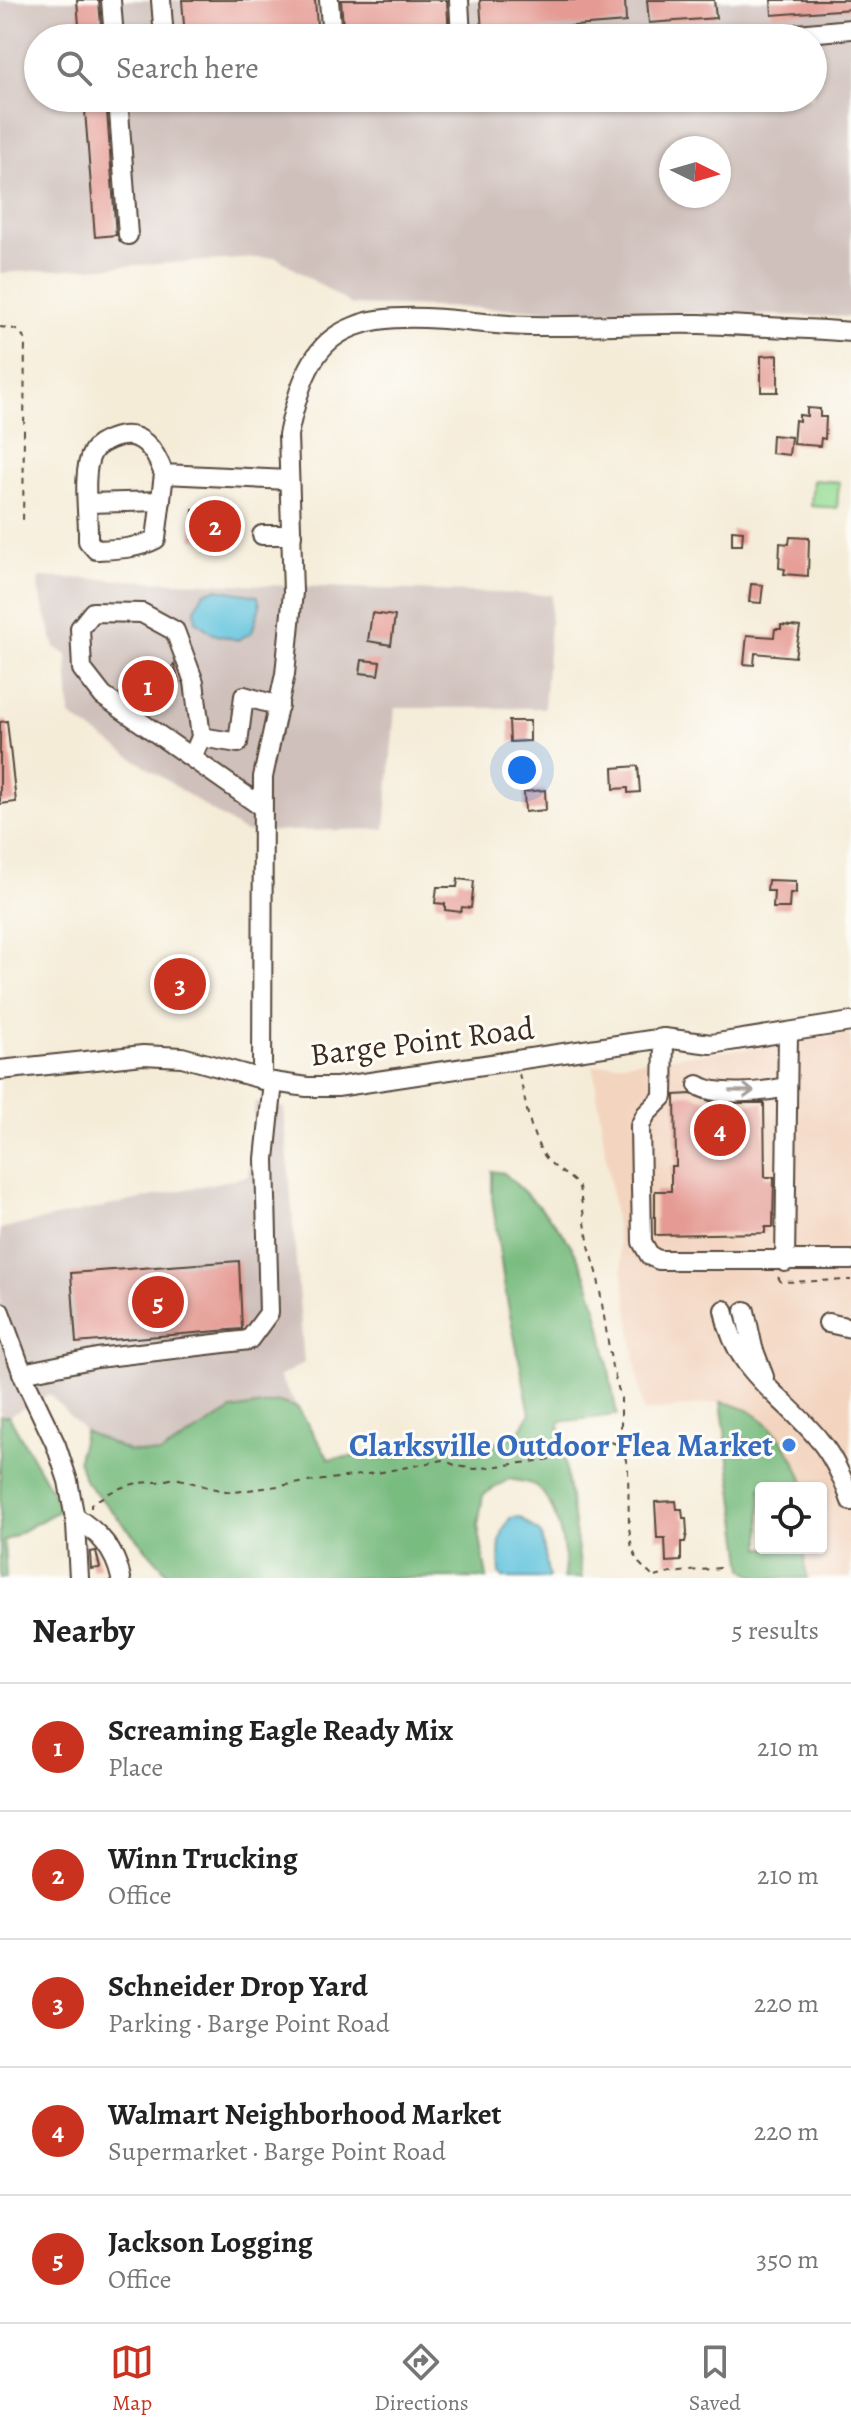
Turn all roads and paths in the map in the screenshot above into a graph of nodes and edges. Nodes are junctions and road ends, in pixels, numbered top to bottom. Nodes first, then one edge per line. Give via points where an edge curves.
1 (111, 0) edge
2 (161, 0) edge
3 (329, 0) edge
4 (459, 0) edge
5 (113, 24) edge
6 (163, 24) edge
7 (331, 24) edge
8 (460, 24) edge
9 (851, 29) edge
10 (827, 31) edge
11 (119, 112) edge
12 (128, 235) dead end
13 (0, 327) edge
14 (851, 332) edge
15 (164, 474) junction
16 (289, 480) junction
17 (161, 501) junction
18 (88, 503) junction
19 (23, 525) dead end
20 (262, 535) dead end
21 (292, 535) junction
22 (279, 706) junction
23 (201, 737) junction
24 (192, 758) junction
25 (262, 807) junction
26 (851, 1022) edge
27 (788, 1033) junction
28 (664, 1038) junction
29 (516, 1062) junction
30 (0, 1070) edge
31 (268, 1081) junction
32 (698, 1085) dead end
33 (786, 1087) junction
34 (851, 1260) edge
35 (785, 1262) junction
36 (724, 1310) dead end
37 (745, 1311) dead end
38 (0, 1312) edge
39 (828, 1323) dead end
40 (851, 1328) edge
41 (22, 1373) junction
42 (770, 1390) junction
43 (623, 1446) junction
44 (851, 1501) edge
45 (83, 1521) junction
46 (720, 1568) dead end
47 (79, 1578) edge
48 (121, 1578) edge
49 (653, 1578) edge

1 - 5 street
2 - 6 street
3 - 7 street
4 - 8 street
9 - 10 street
11 - 12 street
13 - 19 path via 15,328 25,340
14 - 16 street via 700,324 374,320 332,338 306,376 288,435
15 - 16 street
15 - 17 street
15 - 18 street via 147,443 132,435 119,436 92,451
16 - 21 street
17 - 18 street
17 - 18 street via 156,539 96,550 88,541
20 - 21 street
21 - 22 street via 291,614
22 - 23 street via 244,696 238,743
22 - 25 street
23 - 24 street
23 - 24 street via 194,682 175,631 142,613 93,612 80,628 82,669 103,696
24 - 25 street
25 - 31 street
26 - 27 street, Barge Point Road
27 - 28 street, Barge Point Road via 711,1044
27 - 33 street
28 - 29 street, Barge Point Road
28 - 35 street via 663,1097 640,1126 642,1242 659,1260
29 - 31 street, Barge Point Road via 337,1087
29 - 43 path via 540,1147 579,1187 621,1398
30 - 31 street, Barge Point Road via 143,1055 182,1057
31 - 41 street via 269,1313 249,1340 97,1358
32 -> 33 street via 709,1090
33 - 35 street
34 - 35 street
36 - 42 street via 727,1328 748,1369
37 - 42 street
38 - 41 street
39 - 40 street
41 - 45 street
42 - 44 street via 821,1442
43 - 45 path via 598,1438 537,1461 475,1469 443,1460 234,1492 171,1478 136,1482 91,1504
43 - 49 path via 632,1549
45 - 47 street
45 - 48 street via 104,1541
46 - 49 path

